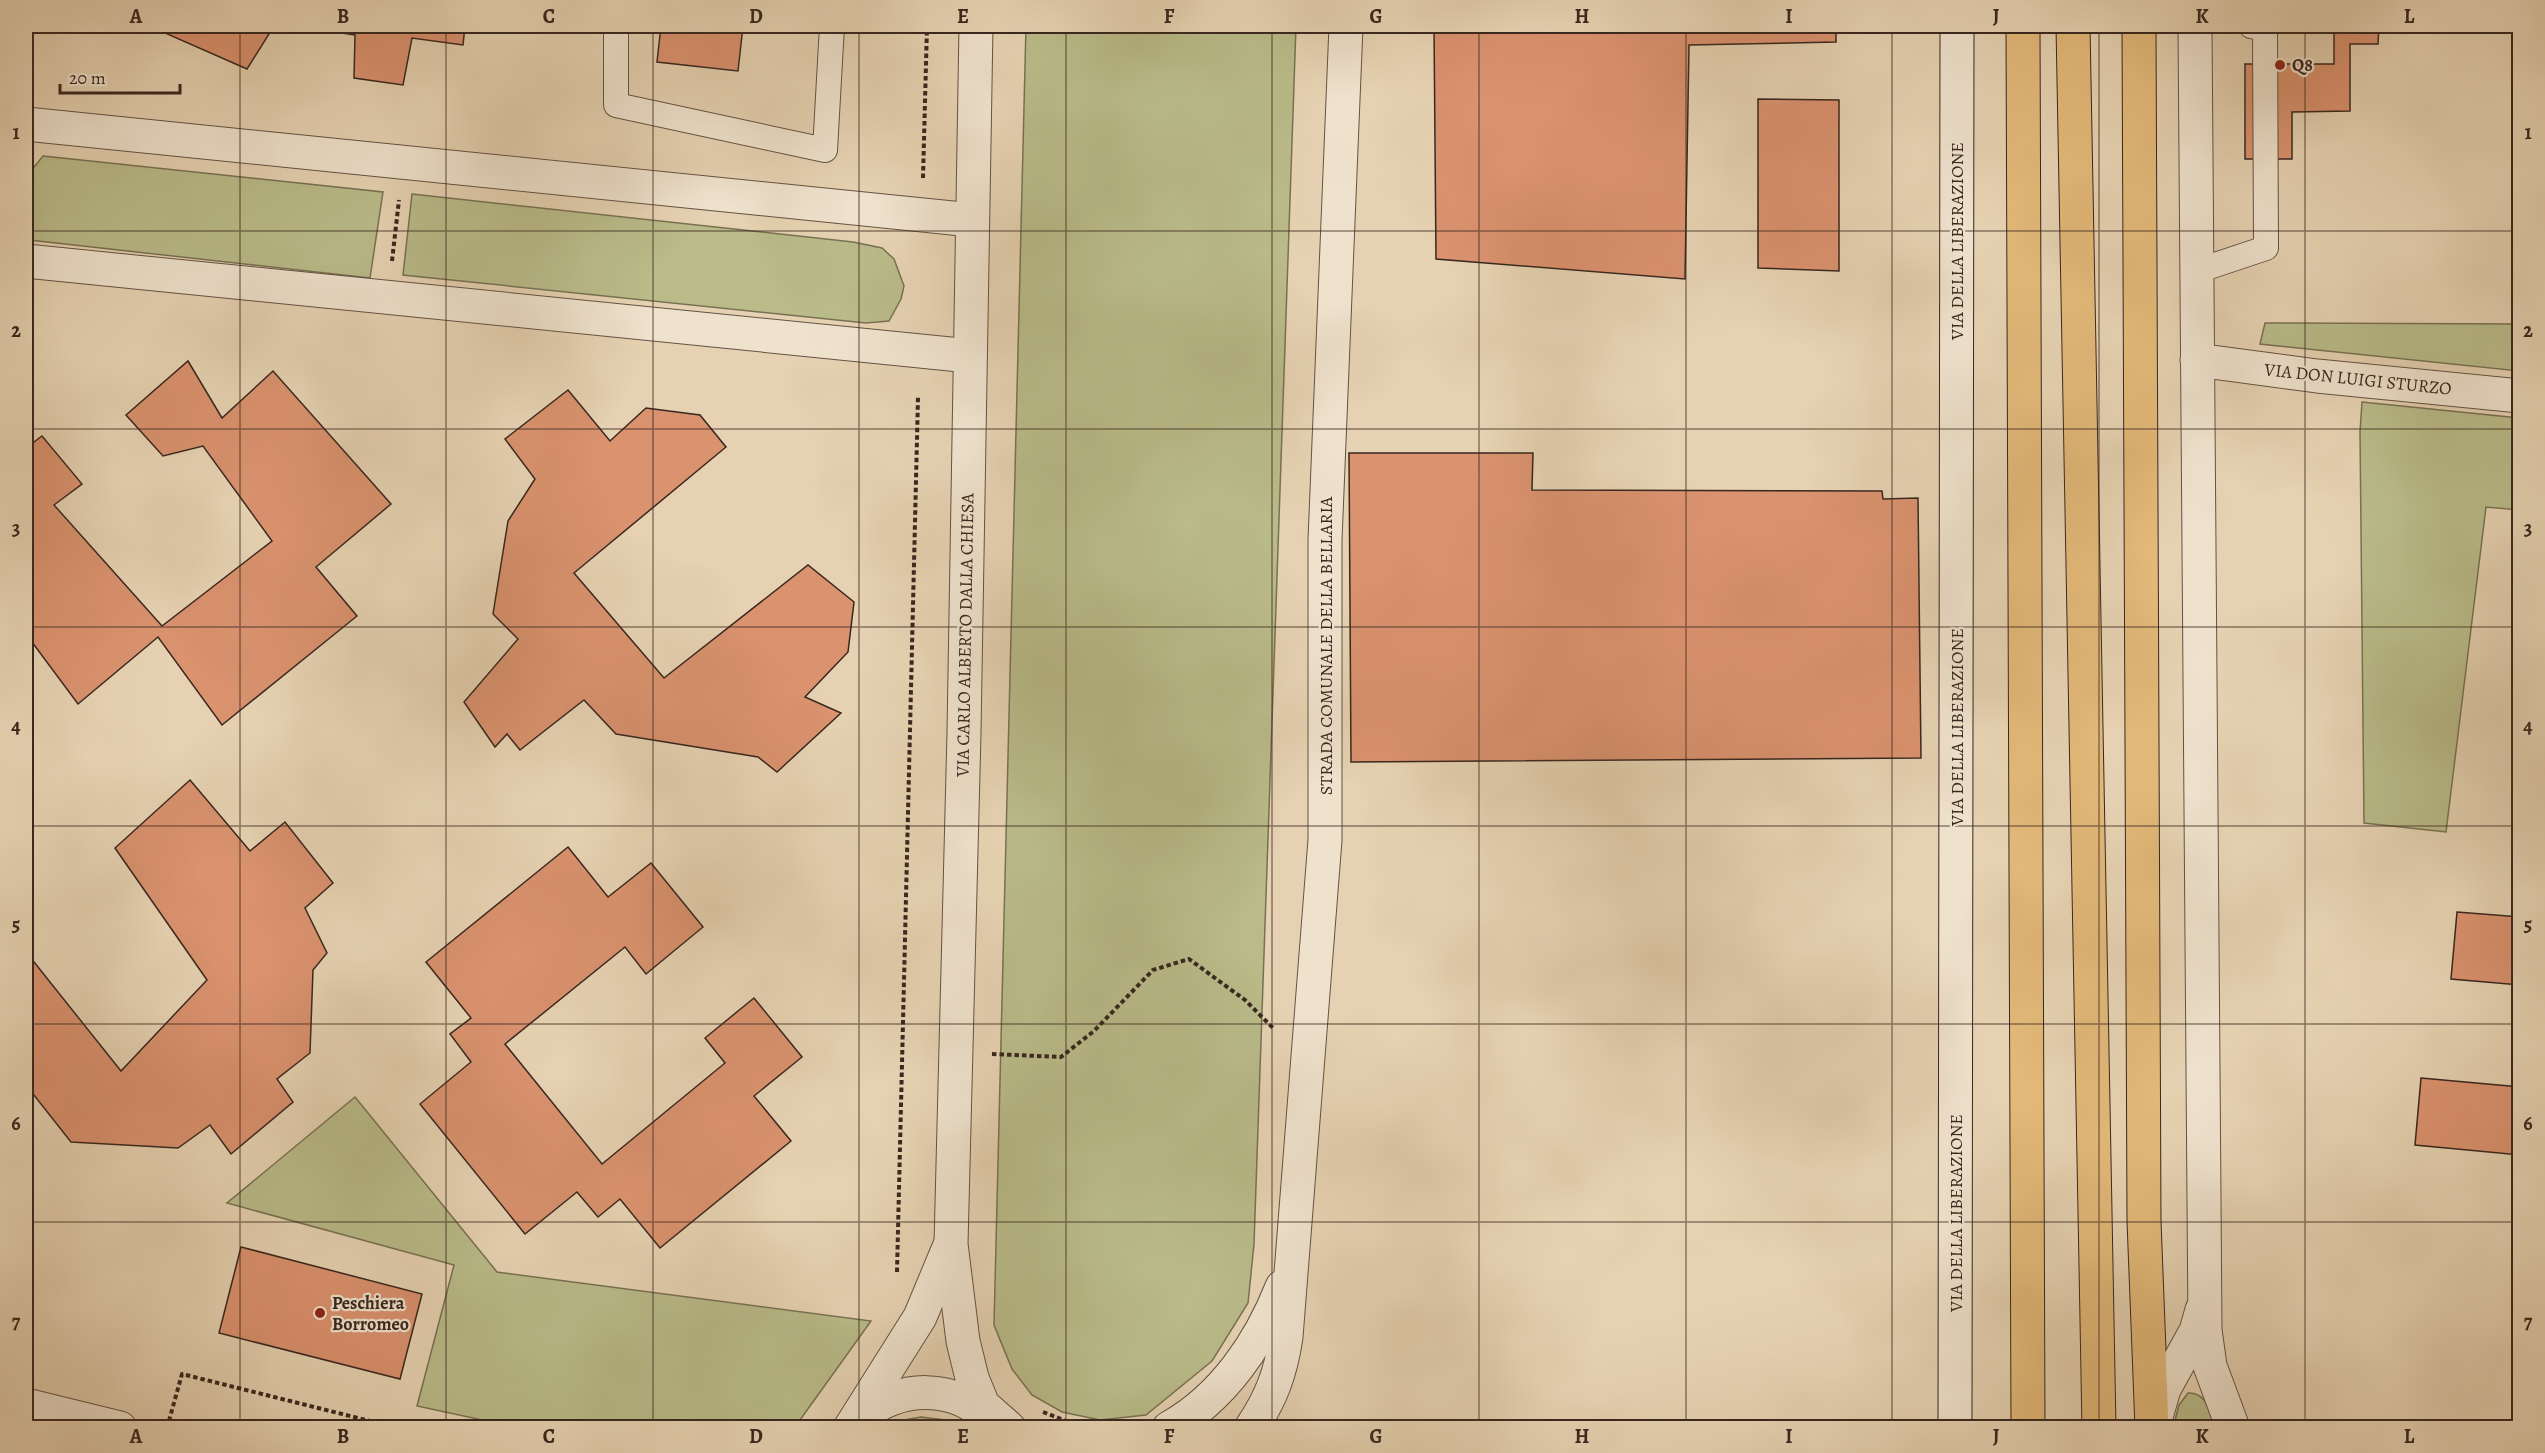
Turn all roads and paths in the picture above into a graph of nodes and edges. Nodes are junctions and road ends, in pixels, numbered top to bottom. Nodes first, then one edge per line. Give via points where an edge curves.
1 (616, 26) edge
2 (832, 26) edge
3 (927, 26) edge
4 (976, 26) edge
5 (1346, 26) edge
6 (1958, 26) edge
7 (2023, 26) edge
8 (2073, 26) edge
9 (2139, 26) edge
10 (2195, 26) edge
11 (2251, 26) edge
12 (26, 124) edge
13 (402, 162) junction
14 (923, 184) dead end
15 (972, 220) junction
16 (26, 261) edge
17 (2197, 271) junction
18 (389, 297) junction
19 (970, 356) junction
20 (2198, 360) junction
21 (2520, 396) edge
22 (918, 397) dead end
23 (987, 1054) dead end
24 (1307, 1064) junction
25 (951, 1244) junction
26 (1291, 1266) junction
27 (897, 1278) dead end
28 (2205, 1290) junction
29 (26, 1405) edge
30 (1039, 1410) dead end
31 (1000, 1423) edge
32 (1089, 1425) dead end
33 (120, 1428) edge
34 (167, 1428) edge
35 (398, 1428) edge
36 (851, 1428) edge
37 (1169, 1428) edge
38 (1251, 1428) edge
39 (1955, 1428) edge
40 (2028, 1428) edge
41 (2100, 1428) edge
42 (2153, 1428) edge
43 (2233, 1428) edge

1 - 2 lane via 616,105 825,150
3 - 14 path
4 - 15 street, VIA CARLO ALBERTO DALLA CHIESA
5 - 24 street, STRADA COMUNALE DELLA BELLARIA via 1325,540 1325,840
6 - 39 street, VIA DELLA LIBERAZIONE
7 - 40 highway
8 - 41 highway
9 - 42 highway via 2144,1209
10 - 17 street
11 - 17 lane via 2265,29 2266,248
12 - 13 street
13 - 15 street
13 - 18 path
15 - 19 street, VIA CARLO ALBERTO DALLA CHIESA
16 - 18 street
17 - 20 street
18 - 19 street
19 - 25 street, VIA CARLO ALBERTO DALLA CHIESA
20 - 21 street, VIA DON LUIGI STURZO
20 - 28 street
22 - 27 path
23 - 24 path via 1061,1057 1094,1031 1153,970 1189,959 1245,1000
24 - 26 street, STRADA COMUNALE DELLA BELLARIA
25 - 31 street, VIA CARLO ALBERTO DALLA CHIESA via 966,1358 983,1405
25 - 36 street, VIA CARLO ALBERTO DALLA CHIESA via 920,1317
26 - 37 street via 1274,1308 1229,1378 1207,1402
26 - 38 street via 1280,1372 1267,1404
28 - 42 street via 2196,1331 2163,1389
28 - 43 street via 2210,1366
29 - 33 street
30 - 32 path
31 - 36 street via 969,1403 926,1392 888,1399 872,1407
34 - 35 path via 182,1374

